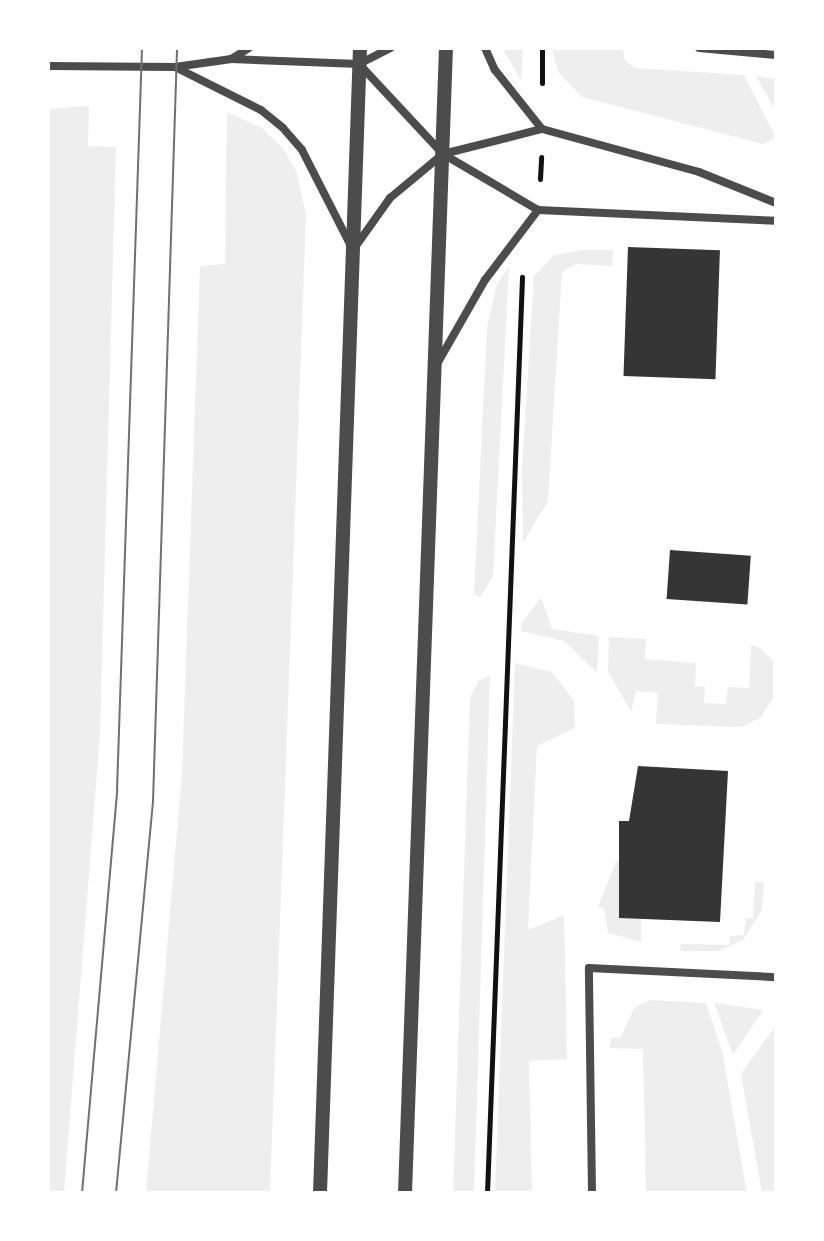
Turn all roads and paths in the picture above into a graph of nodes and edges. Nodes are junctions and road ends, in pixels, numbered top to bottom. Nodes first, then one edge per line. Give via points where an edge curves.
1 (249, 48) edge
2 (360, 48) edge
3 (391, 48) edge
4 (446, 48) edge
5 (485, 48) edge
6 (542, 48) edge
7 (699, 48) edge
8 (776, 55) edge
9 (231, 59) junction
10 (359, 64) junction
11 (48, 66) edge
12 (175, 67) junction
13 (542, 92) dead end
14 (542, 129) junction
15 (443, 154) junction
16 (541, 157) dead end
17 (539, 184) dead end
18 (776, 203) edge
19 (538, 210) junction
20 (776, 221) edge
21 (353, 250) junction
22 (523, 271) dead end
23 (435, 368) junction
24 (776, 977) edge
25 (320, 1193) edge
26 (405, 1193) edge
27 (487, 1193) edge
28 (592, 1193) edge

1 - 9 street
2 - 10 street
3 - 10 street
4 - 15 street
5 - 14 street via 495,70
6 - 13 path
7 - 8 street
9 - 10 street
9 - 12 street
10 - 15 street
10 - 21 street
11 - 12 street
12 - 21 street via 261,110 302,150
14 - 15 street
14 - 18 street via 699,172
15 - 19 street
15 - 21 street via 390,198
15 - 23 street
16 - 17 path
19 - 20 street
19 - 23 street via 485,280
21 - 25 street
22 - 27 path
23 - 26 street
24 - 28 street via 589,968

